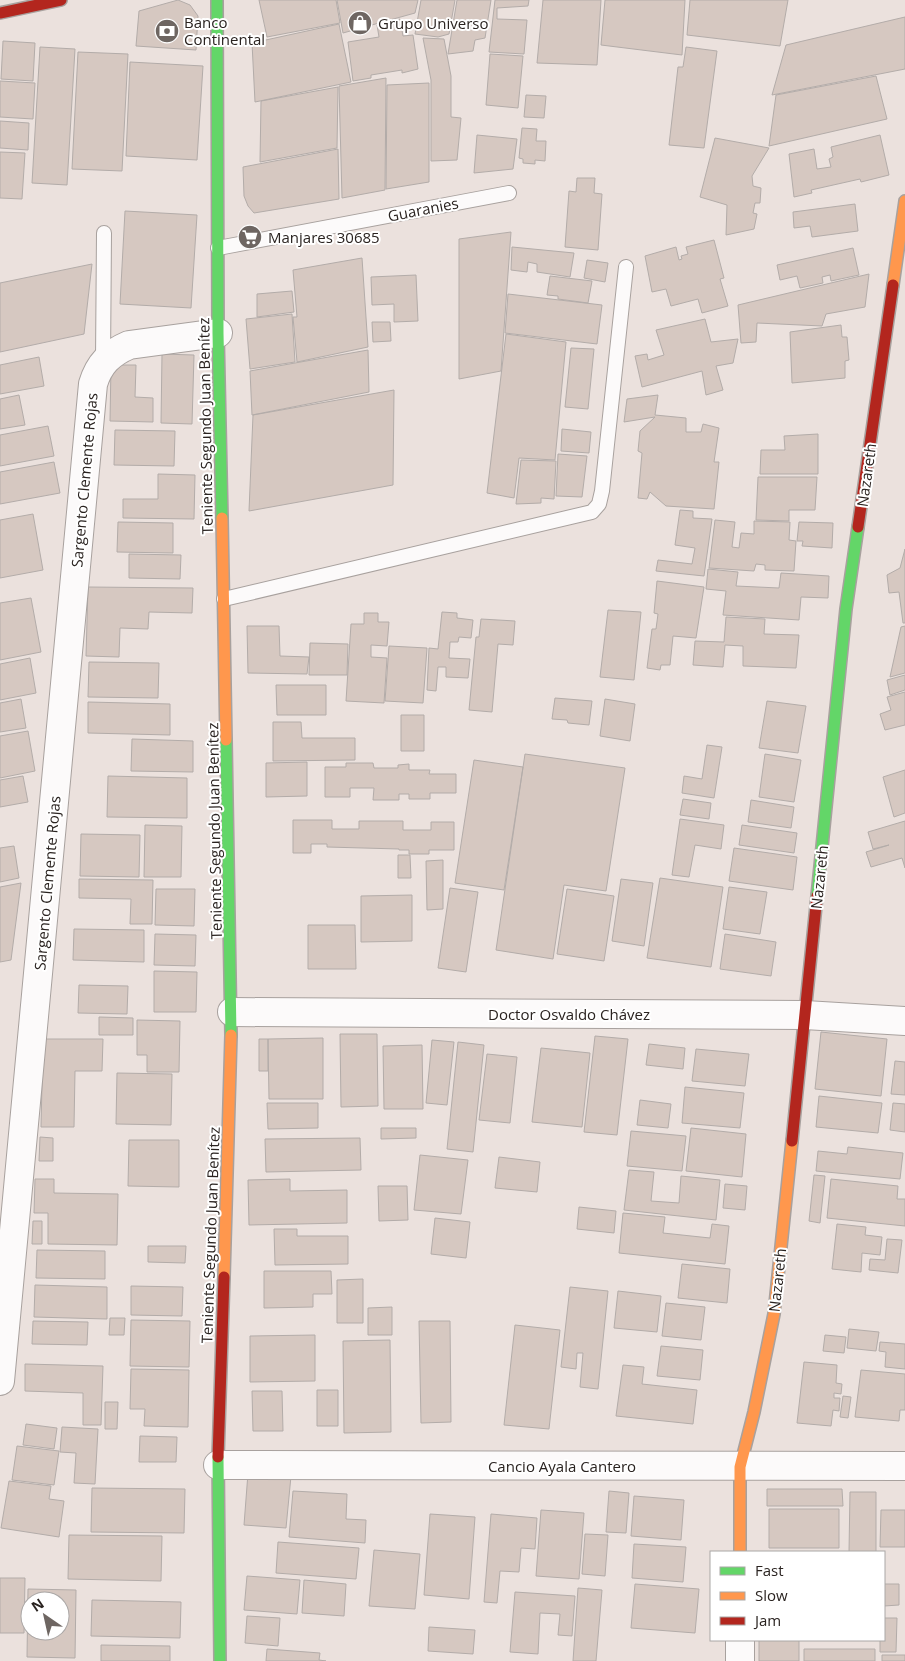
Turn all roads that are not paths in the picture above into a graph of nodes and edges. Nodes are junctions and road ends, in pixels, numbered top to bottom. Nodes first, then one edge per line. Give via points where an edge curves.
1 (61, 0) edge
2 (217, 0) edge
3 (0, 13) edge
4 (509, 193) dead end
5 (905, 201) edge
6 (104, 233) dead end
7 (218, 248) junction
8 (626, 267) dead end
9 (218, 333) junction
10 (98, 373) junction
11 (224, 599) junction
12 (232, 1012) junction
13 (805, 1015) junction
14 (905, 1021) edge
15 (0, 1382) edge
16 (218, 1465) junction
17 (905, 1466) edge
18 (740, 1467) junction
19 (740, 1551) edge
20 (740, 1641) edge
21 (220, 1661) edge
22 (740, 1661) edge

1 - 3 main road
2 - 7 main road, Teniente Segundo Juan Benítez
4 - 7 lane, Guaranies
5 - 13 main road, Nazareth via 846,609
6 - 10 lane
7 - 9 main road, Teniente Segundo Juan Benítez
8 - 11 lane via 602,491 599,504 592,512
9 - 10 street via 129,345 117,350
9 - 11 main road, Teniente Segundo Juan Benítez
10 - 15 street, Sargento Clemente Rojas
11 - 12 main road, Teniente Segundo Juan Benítez
12 - 13 street, Doctor Osvaldo Chávez
12 - 16 main road, Teniente Segundo Juan Benítez
13 - 14 street, Doctor Osvaldo Chávez
13 - 18 main road, Nazareth via 774,1314
16 - 18 street, Cancio Ayala Cantero
16 - 21 main road, Teniente Segundo Juan Benítez
17 - 18 street, Cancio Ayala Cantero
18 - 19 main road, Nazareth
20 - 22 street

